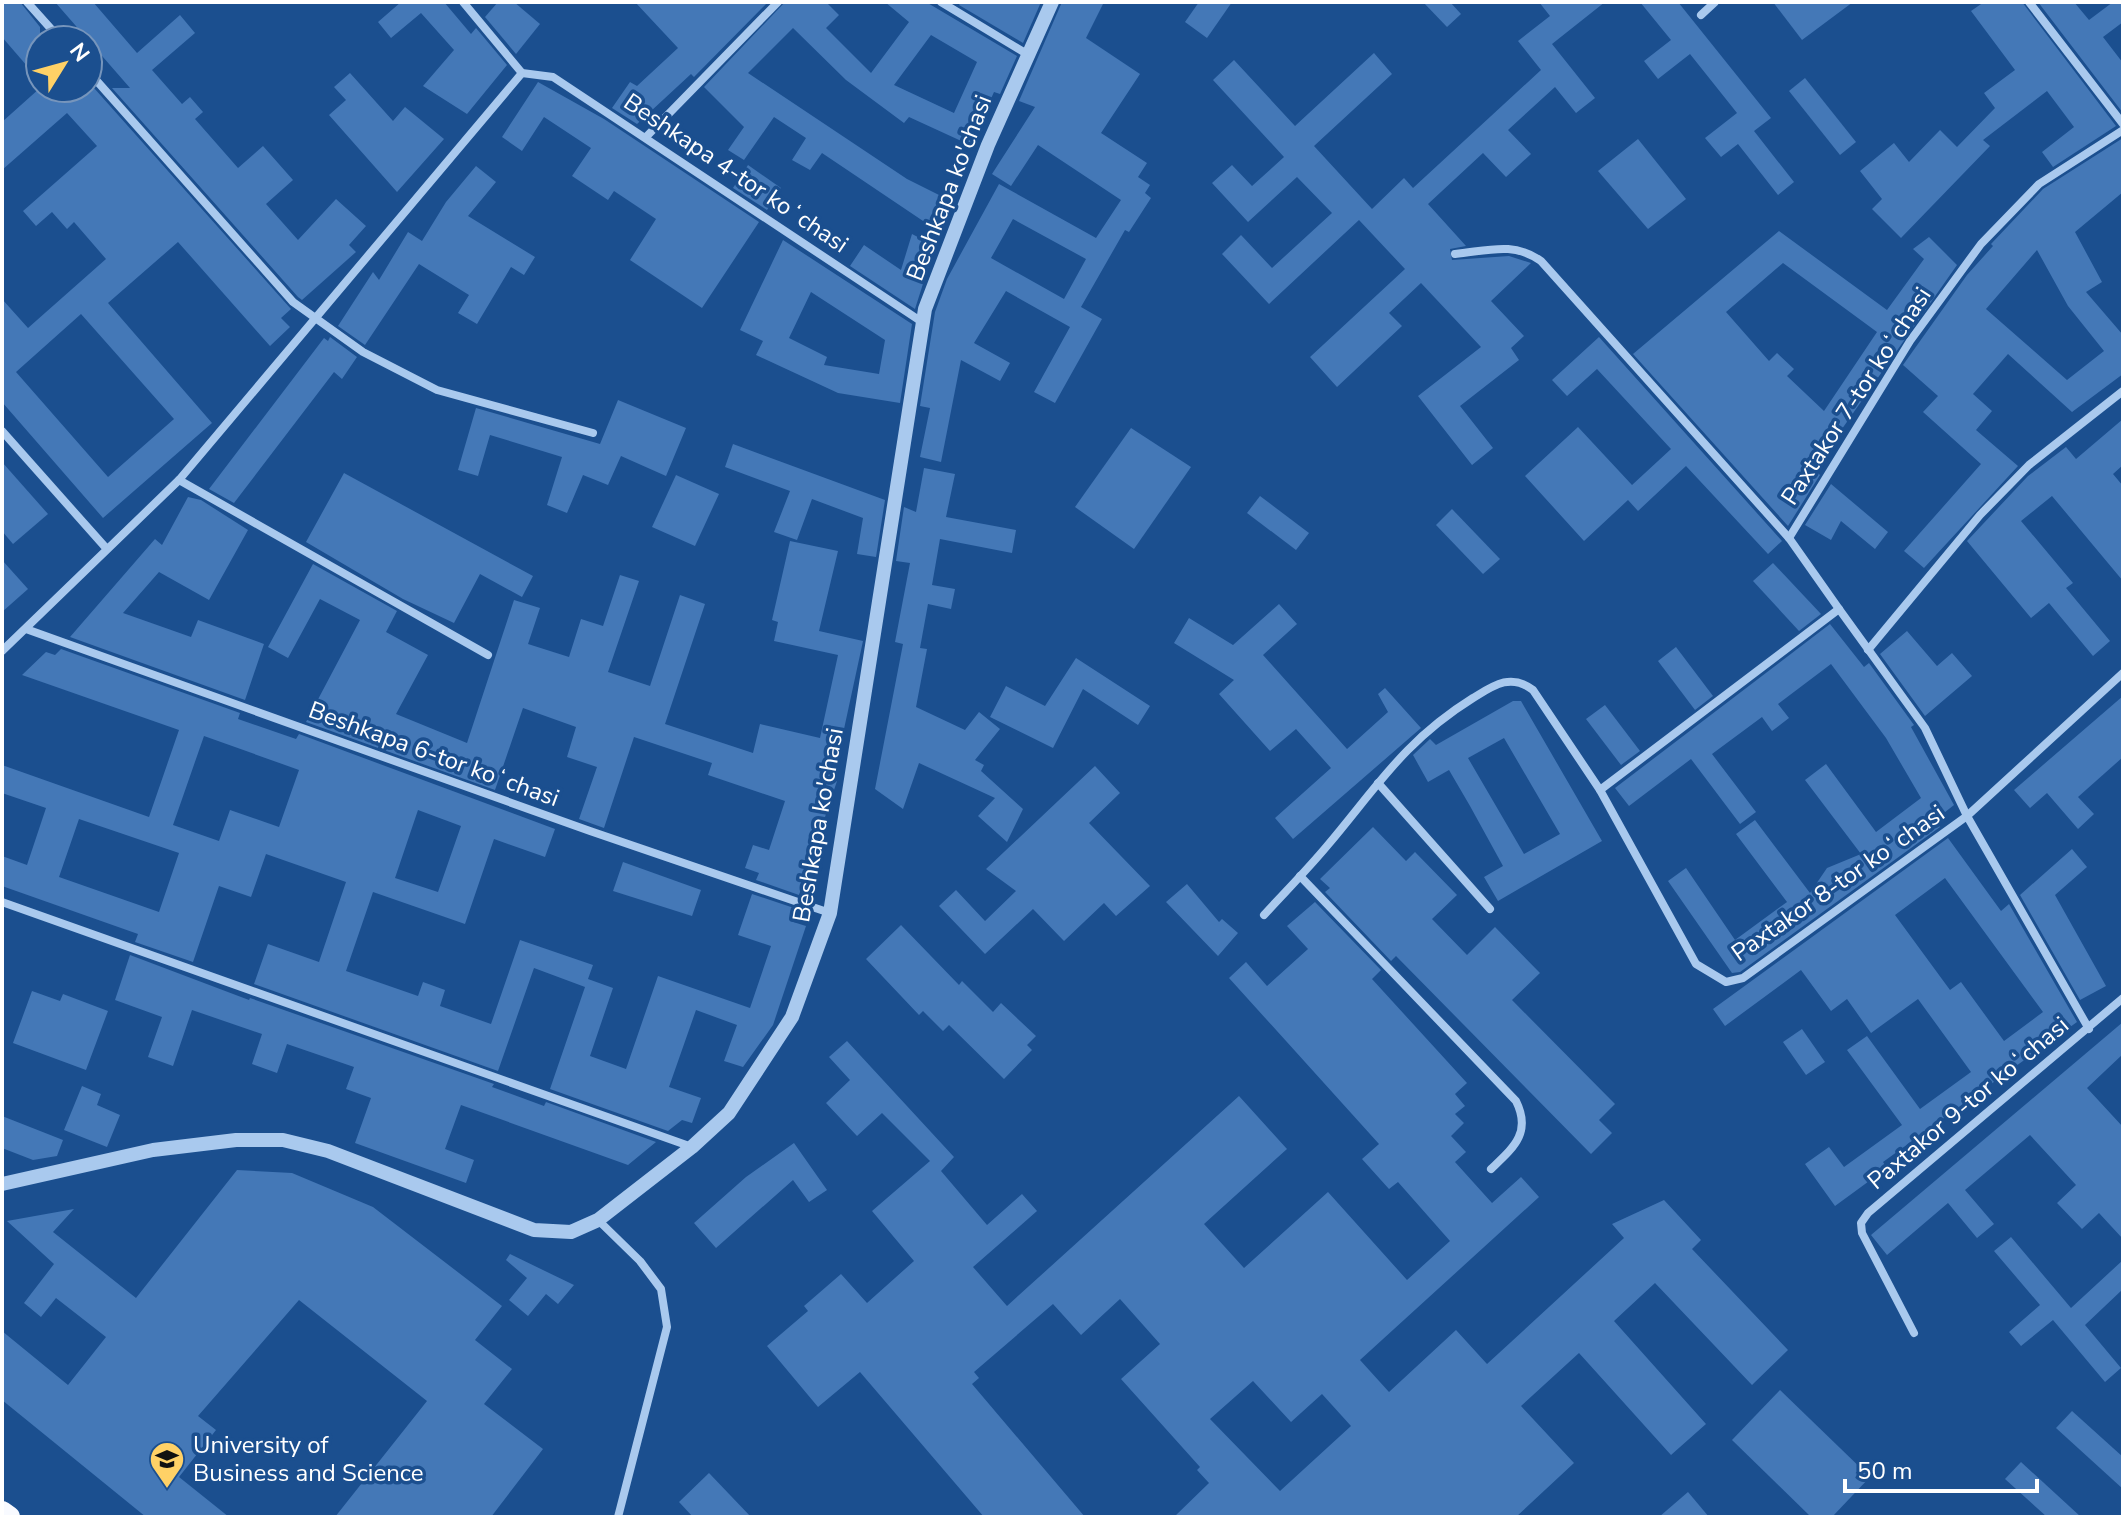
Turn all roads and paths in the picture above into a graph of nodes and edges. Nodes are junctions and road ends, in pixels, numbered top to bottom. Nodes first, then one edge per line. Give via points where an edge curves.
1 (27, 2) edge
2 (463, 2) edge
3 (778, 2) edge
4 (941, 2) edge
5 (1052, 2) edge
6 (1715, 2) edge
7 (2029, 2) edge
8 (1701, 15) dead end
9 (47, 24) edge
10 (1027, 54) junction
11 (522, 73) junction
12 (104, 89) edge
13 (2123, 127) edge
14 (647, 136) junction
15 (1455, 254) dead end
16 (316, 318) junction
17 (922, 322) junction
18 (2123, 391) edge
19 (2, 431) edge
20 (593, 433) dead end
21 (179, 480) junction
22 (1789, 538) junction
23 (106, 548) junction
24 (1839, 609) junction
25 (26, 629) junction
26 (1868, 650) junction
27 (2, 651) edge
28 (488, 655) dead end
29 (2123, 673) edge
30 (1378, 783) junction
31 (1600, 790) junction
32 (1967, 816) junction
33 (1300, 876) junction
34 (2, 902) edge
35 (1490, 909) dead end
36 (830, 913) junction
37 (1264, 915) dead end
38 (2123, 998) edge
39 (2089, 1029) junction
40 (692, 1147) junction
41 (1491, 1169) dead end
42 (2, 1184) edge
43 (598, 1220) junction
44 (1914, 1333) dead end
45 (2, 1512) edge
46 (9, 1517) edge
47 (618, 1517) edge

1 - 9 street
2 - 11 street
3 - 14 street
4 - 10 street
5 - 10 street, Beshkapa ko'chasi
6 - 8 street
7 - 13 street, Paxtakor 7-tor koʻchasi
10 - 17 street, Beshkapa ko'chasi
11 - 14 street, Beshkapa 4-tor koʻchasi via 553,77
11 - 16 street
12 - 16 street via 293,302
13 - 22 street, Paxtakor 7-tor koʻchasi via 2039,184 1981,244 1910,341
14 - 17 street, Beshkapa 4-tor koʻchasi
15 - 22 street, Paxtakor 7-tor koʻchasi via 1517,249 1541,261
16 - 20 street via 363,352 437,390
16 - 21 street
17 - 36 street, Beshkapa ko'chasi
18 - 26 street via 2029,465 1980,515
19 - 23 street
21 - 23 street
21 - 28 street
22 - 24 street, Paxtakor 8-tor koʻchasi
23 - 25 street
24 - 26 street, Paxtakor 8-tor koʻchasi
24 - 31 street
25 - 27 street
25 - 36 street, Beshkapa 6-tor koʻchasi
26 - 32 street, Paxtakor 8-tor koʻchasi via 1925,728
29 - 32 street, Paxtakor 8-tor koʻchasi
30 - 31 street, Paxtakor 8-tor koʻchasi via 1438,720 1511,679 1533,690
30 - 33 street, Paxtakor 8-tor koʻchasi
30 - 35 street
31 - 32 street, Paxtakor 8-tor koʻchasi via 1696,964 1726,982 1743,978
32 - 39 street
33 - 37 street, Paxtakor 8-tor koʻchasi
33 - 41 street via 1516,1101 1523,1119 1518,1143
34 - 40 street
36 - 40 street, Beshkapa ko'chasi via 792,1017 729,1113
38 - 39 street, Paxtakor 9-tor koʻchasi
39 - 44 street, Paxtakor 9-tor koʻchasi via 1861,1223
40 - 43 street, Beshkapa ko'chasi
42 - 43 street, Beshkapa ko'chasi via 153,1150 283,1140 328,1151 534,1230 571,1232
43 - 47 street via 661,1289 667,1327
45 - 46 highway

